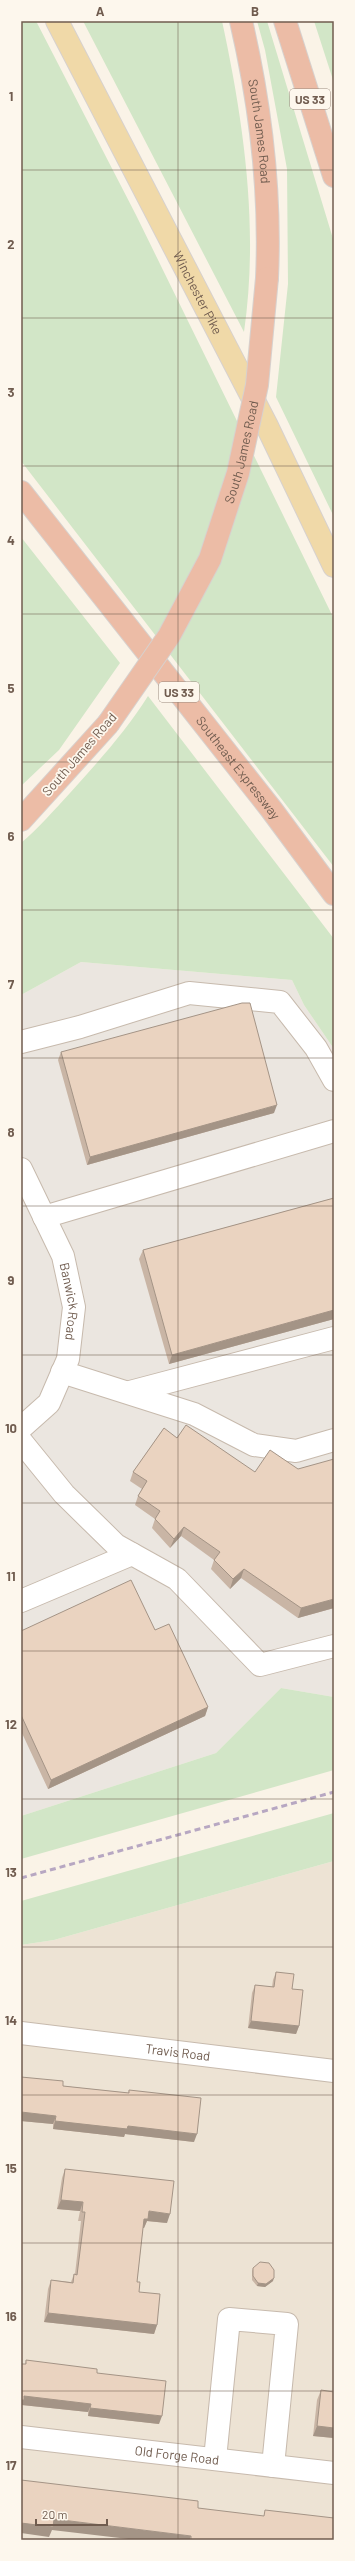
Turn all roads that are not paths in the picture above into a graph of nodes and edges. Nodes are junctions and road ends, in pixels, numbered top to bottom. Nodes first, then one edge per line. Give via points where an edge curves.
1 (57, 21) edge
2 (241, 21) edge
3 (285, 21) edge
4 (334, 176) edge
5 (21, 492) edge
6 (334, 566) edge
7 (21, 820) edge
8 (334, 894) edge
9 (21, 1042) edge
10 (334, 1080) edge
11 (334, 1131) edge
12 (21, 1169) edge
13 (44, 1217) junction
14 (334, 1338) edge
15 (62, 1372) junction
16 (130, 1392) junction
17 (21, 1428) edge
18 (334, 1440) edge
19 (21, 1441) edge
20 (132, 1554) junction
21 (21, 1601) edge
22 (334, 1646) edge
23 (21, 2033) edge
24 (334, 2071) edge
25 (21, 2437) edge
26 (215, 2459) junction
27 (273, 2466) junction
28 (334, 2473) edge

1 - 6 main road, Winchester Pike via 266,424
2 - 7 highway, South James Road, bridge via 252,67 266,156 270,221 268,278 257,385 238,473 210,559 169,636 108,724
3 - 4 highway, US 33
5 - 8 highway, Southeast Expressway / US 33 via 271,809
9 - 10 street via 80,1027 189,993 280,1002 316,1048
11 - 13 street
12 - 13 street, Banwick Road
13 - 15 street, Banwick Road via 62,1256 74,1307 68,1358
14 - 16 street
15 - 16 street
15 - 17 street, Banwick Road via 49,1403
16 - 18 street via 194,1414 254,1445 296,1451
19 - 20 street via 64,1494 116,1545
20 - 21 street
20 - 22 street via 177,1579 260,1665
23 - 24 street, Travis Road
25 - 26 street, Old Forge Road
26 - 27 street, Old Forge Road
26 - 27 street via 229,2319 287,2324
27 - 28 street, Old Forge Road

